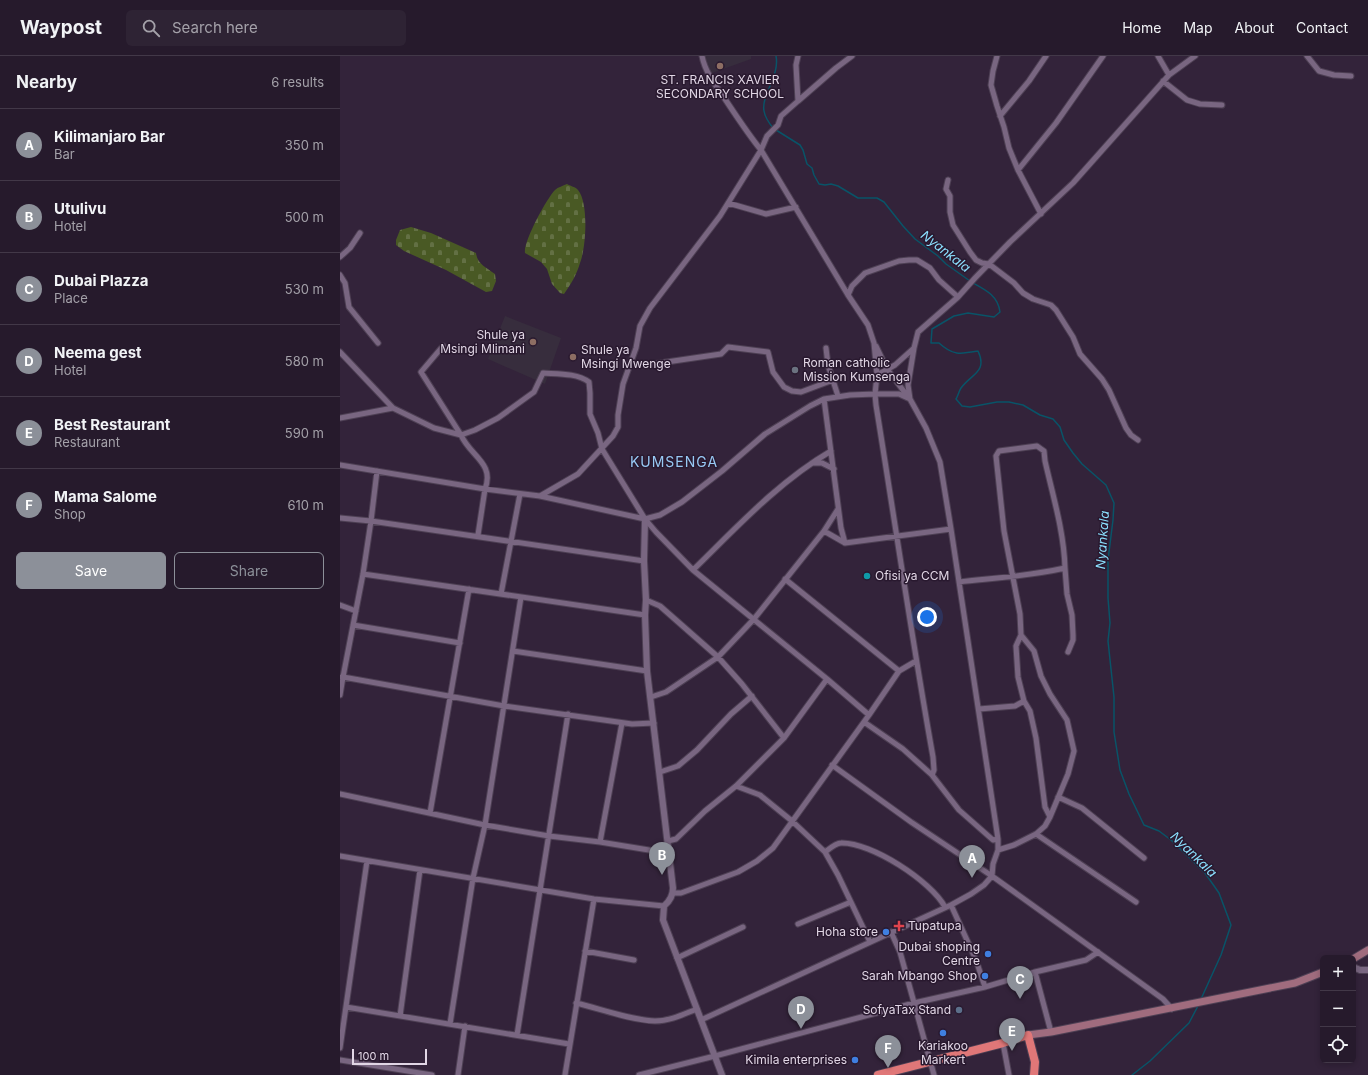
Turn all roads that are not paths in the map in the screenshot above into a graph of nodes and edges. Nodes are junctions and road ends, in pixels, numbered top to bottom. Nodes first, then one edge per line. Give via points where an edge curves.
1 (702, 56) edge
2 (798, 56) edge
3 (852, 56) edge
4 (997, 56) edge
5 (1046, 56) edge
6 (1103, 56) edge
7 (1158, 56) edge
8 (1195, 56) edge
9 (1307, 56) edge
10 (1168, 75) junction
11 (1351, 76) dead end
12 (1163, 81) junction
13 (798, 101) junction
14 (1222, 105) dead end
15 (1000, 116) junction
16 (761, 150) junction
17 (1018, 170) junction
18 (948, 180) dead end
19 (728, 203) junction
20 (796, 207) junction
21 (1041, 214) junction
22 (360, 233) dead end
23 (340, 257) edge
24 (989, 264) junction
25 (340, 275) edge
26 (848, 295) junction
27 (958, 297) junction
28 (378, 343) dead end
29 (874, 343) junction
30 (443, 346) dead end
31 (826, 348) dead end
32 (914, 348) junction
33 (340, 352) edge
34 (653, 364) dead end
35 (887, 369) junction
36 (876, 374) junction
37 (833, 380) junction
38 (875, 394) junction
39 (838, 396) junction
40 (824, 399) junction
41 (910, 399) junction
42 (393, 408) junction
43 (340, 418) edge
44 (461, 435) junction
45 (1138, 440) dead end
46 (602, 449) junction
47 (831, 451) junction
48 (811, 462) junction
49 (340, 465) edge
50 (834, 469) junction
51 (378, 471) junction
52 (485, 489) junction
53 (520, 494) junction
54 (540, 496) junction
55 (838, 509) junction
56 (340, 518) edge
57 (645, 518) junction
58 (371, 521) junction
59 (951, 529) junction
60 (824, 531) junction
61 (478, 535) junction
62 (897, 536) junction
63 (511, 540) junction
64 (845, 543) junction
65 (644, 561) junction
66 (1065, 568) junction
67 (693, 570) junction
68 (364, 574) junction
69 (1012, 576) junction
70 (785, 579) junction
71 (960, 582) junction
72 (470, 589) junction
73 (501, 594) junction
74 (521, 597) junction
75 (646, 600) junction
76 (340, 605) edge
77 (356, 611) junction
78 (646, 615) junction
79 (754, 619) junction
80 (353, 625) junction
81 (1021, 635) junction
82 (460, 643) junction
83 (513, 652) junction
84 (1068, 652) dead end
85 (718, 657) junction
86 (916, 661) junction
87 (647, 671) junction
88 (899, 671) junction
89 (341, 677) edge
90 (827, 679) junction
91 (340, 695) edge
92 (451, 696) junction
93 (752, 696) junction
94 (651, 698) junction
95 (1024, 701) junction
96 (504, 706) junction
97 (979, 709) junction
98 (568, 714) junction
99 (869, 715) junction
100 (864, 722) junction
101 (622, 723) junction
102 (654, 723) junction
103 (784, 738) junction
104 (832, 765) junction
105 (660, 772) junction
106 (932, 775) junction
107 (736, 786) junction
108 (340, 794) edge
109 (1058, 797) junction
110 (430, 813) junction
111 (1050, 817) junction
112 (792, 821) junction
113 (485, 825) junction
114 (1036, 834) junction
115 (549, 836) junction
116 (998, 839) junction
117 (668, 841) junction
118 (600, 842) junction
119 (669, 848) junction
120 (998, 850) junction
121 (825, 852) junction
122 (340, 856) edge
123 (1144, 858) dead end
124 (367, 861) junction
125 (420, 870) junction
126 (992, 876) junction
127 (473, 878) junction
128 (541, 890) junction
129 (673, 893) junction
130 (594, 899) junction
131 (851, 902) junction
132 (1136, 902) dead end
133 (950, 905) junction
134 (664, 906) junction
135 (945, 907) junction
136 (798, 924) dead end
137 (743, 927) dead end
138 (891, 932) junction
139 (870, 942) junction
140 (1368, 950) edge
141 (585, 951) junction
142 (1098, 952) junction
143 (1356, 957) edge
144 (677, 958) junction
145 (634, 960) dead end
146 (1356, 968) edge
147 (1368, 970) edge
148 (1035, 972) junction
149 (1320, 973) edge
150 (985, 987) junction
151 (576, 1003) junction
152 (914, 1003) junction
153 (346, 1007) junction
154 (697, 1009) junction
155 (1172, 1009) junction
156 (400, 1016) junction
157 (701, 1020) junction
158 (450, 1024) junction
159 (465, 1026) junction
160 (1051, 1032) junction
161 (517, 1035) junction
162 (1028, 1035) junction
163 (1003, 1043) junction
164 (569, 1044) junction
165 (340, 1048) edge
166 (715, 1056) junction
167 (340, 1060) edge
168 (931, 1062) junction
169 (432, 1075) edge
170 (458, 1075) edge
171 (565, 1075) edge
172 (639, 1075) edge
173 (722, 1075) edge
174 (878, 1075) edge
175 (934, 1075) edge
176 (1010, 1075) edge
177 (1034, 1075) edge

1 - 16 street via 710,76 748,135
2 - 13 street
3 - 13 street
4 - 15 street via 991,85
5 - 15 street
6 - 17 street
7 - 10 street
8 - 10 street
9 - 11 street via 1319,71
10 - 12 street
12 - 14 street via 1187,100 1200,104
12 - 21 street via 1073,183
13 - 16 street via 781,116
15 - 17 street
16 - 19 street
16 - 20 street
17 - 21 street
18 - 24 street via 946,189 950,196 953,224 976,260
19 - 20 street via 766,214
19 - 46 street via 650,308 640,326 636,348 623,384 618,427
20 - 26 street
21 - 24 street
22 - 23 street
24 - 27 street
24 - 45 street via 1023,293 1051,305 1056,310 1080,354 1109,390 1126,428
25 - 28 street via 345,283 350,307
26 - 27 street via 852,286 866,273 899,261 917,260 930,268
26 - 29 street via 868,325
27 - 32 street via 918,332
29 - 35 street
29 - 36 street
30 - 44 street via 421,372
31 - 37 street
32 - 35 street
32 - 41 street via 908,385
33 - 42 street
34 - 37 street via 721,354 728,347 768,352 773,372 784,387 792,391 801,392
35 - 36 street
35 - 41 street
36 - 38 street
37 - 39 street
38 - 39 street
38 - 41 street via 899,394
38 - 62 street
39 - 40 street
40 - 47 street
40 - 57 street via 765,434 682,502 660,515
41 - 59 street via 940,462
42 - 43 street
42 - 44 street via 434,428
44 - 46 street via 498,418 534,392 543,373 568,375 589,382 590,414
44 - 52 street via 484,465 487,474
46 - 54 street via 578,474
46 - 57 street
47 - 48 street
47 - 50 street
48 - 50 street via 822,463
48 - 67 street via 764,500
49 - 51 street
50 - 55 street
51 - 52 street
51 - 58 street
52 - 53 street
52 - 61 street
53 - 54 street
53 - 63 street
54 - 57 street
55 - 60 street
55 - 64 street
56 - 58 street
57 - 65 street
57 - 67 street
58 - 61 street
58 - 68 street
59 - 62 street
59 - 71 street
60 - 64 street
60 - 70 street
61 - 63 street
62 - 64 street
62 - 86 street
63 - 65 street
63 - 73 street
65 - 75 street
66 - 69 street
66 - 69 street via 1044,452 1037,446 999,450 996,456
66 - 84 street via 1066,594 1072,615 1073,635
67 - 79 street
68 - 72 street
68 - 77 street
69 - 71 street
69 - 81 street via 1020,614
70 - 79 street
70 - 88 street
71 - 97 street
72 - 73 street
72 - 82 street
73 - 74 street
74 - 78 street
74 - 83 street
75 - 78 street
75 - 85 street via 660,606
76 - 77 street
77 - 80 street
78 - 87 street
79 - 85 street
79 - 90 street
80 - 82 street
80 - 89 street
81 - 95 street via 1016,646 1016,656
81 - 109 street via 1034,651 1041,676 1067,720 1071,735 1074,751
82 - 92 street
83 - 87 street
83 - 96 street
85 - 93 street
85 - 94 street via 666,692
86 - 88 street
86 - 106 street via 933,757
87 - 94 street
88 - 99 street
89 - 91 street
89 - 92 street
90 - 99 street
90 - 103 street
92 - 96 street
92 - 110 street
93 - 103 street
93 - 105 street via 678,766
94 - 102 street
95 - 97 street via 1014,706
95 - 111 street via 1030,711 1045,807
96 - 98 street
96 - 113 street
97 - 116 street
98 - 101 street
98 - 115 street
99 - 100 street
100 - 104 street
100 - 106 street via 903,749
101 - 102 street
101 - 118 street
102 - 105 street
103 - 107 street
104 - 112 street
104 - 126 street
105 - 117 street
106 - 116 street via 959,810 993,840
107 - 112 street via 760,795
107 - 117 street via 676,839
108 - 110 street
109 - 111 street
109 - 123 street via 1082,808
110 - 113 street
111 - 114 street
112 - 121 street
112 - 129 street via 773,848 757,861 738,872 681,893
113 - 115 street
113 - 127 street
114 - 120 street
114 - 132 street
115 - 118 street
115 - 128 street
116 - 120 street
117 - 119 street
118 - 119 street via 655,851
119 - 129 street
120 - 126 street
121 - 131 street
121 - 135 street via 839,843 860,846 901,865 940,898
122 - 124 street
124 - 125 street
124 - 153 street
125 - 127 street
125 - 156 street
126 - 133 street via 971,894
126 - 142 street
127 - 128 street
127 - 158 street
128 - 130 street
128 - 161 street
129 - 134 street
130 - 134 street
130 - 141 street
131 - 136 street
131 - 139 street
133 - 135 street
133 - 150 street via 976,960
134 - 144 street via 663,920
135 - 138 street
137 - 144 street
138 - 139 street
138 - 152 street via 900,952
139 - 157 street
140 - 143 main road
141 - 145 street
141 - 151 street
142 - 148 street via 1086,960
142 - 155 street via 1163,999
144 - 154 street
146 - 147 street
148 - 150 street
148 - 160 street
149 - 155 main road via 1295,984
150 - 152 street
151 - 154 street via 656,1021 675,1018
151 - 164 street
152 - 166 street
152 - 168 street
153 - 156 street
153 - 165 street
154 - 157 street
155 - 160 main road
156 - 158 street
157 - 166 street
158 - 159 street
159 - 161 street
159 - 170 street
160 - 162 main road
161 - 164 street
162 - 163 highway
162 - 177 highway
163 - 168 highway
163 - 176 street
164 - 171 street
166 - 172 street
166 - 173 street
167 - 169 street
168 - 174 highway
168 - 175 street

